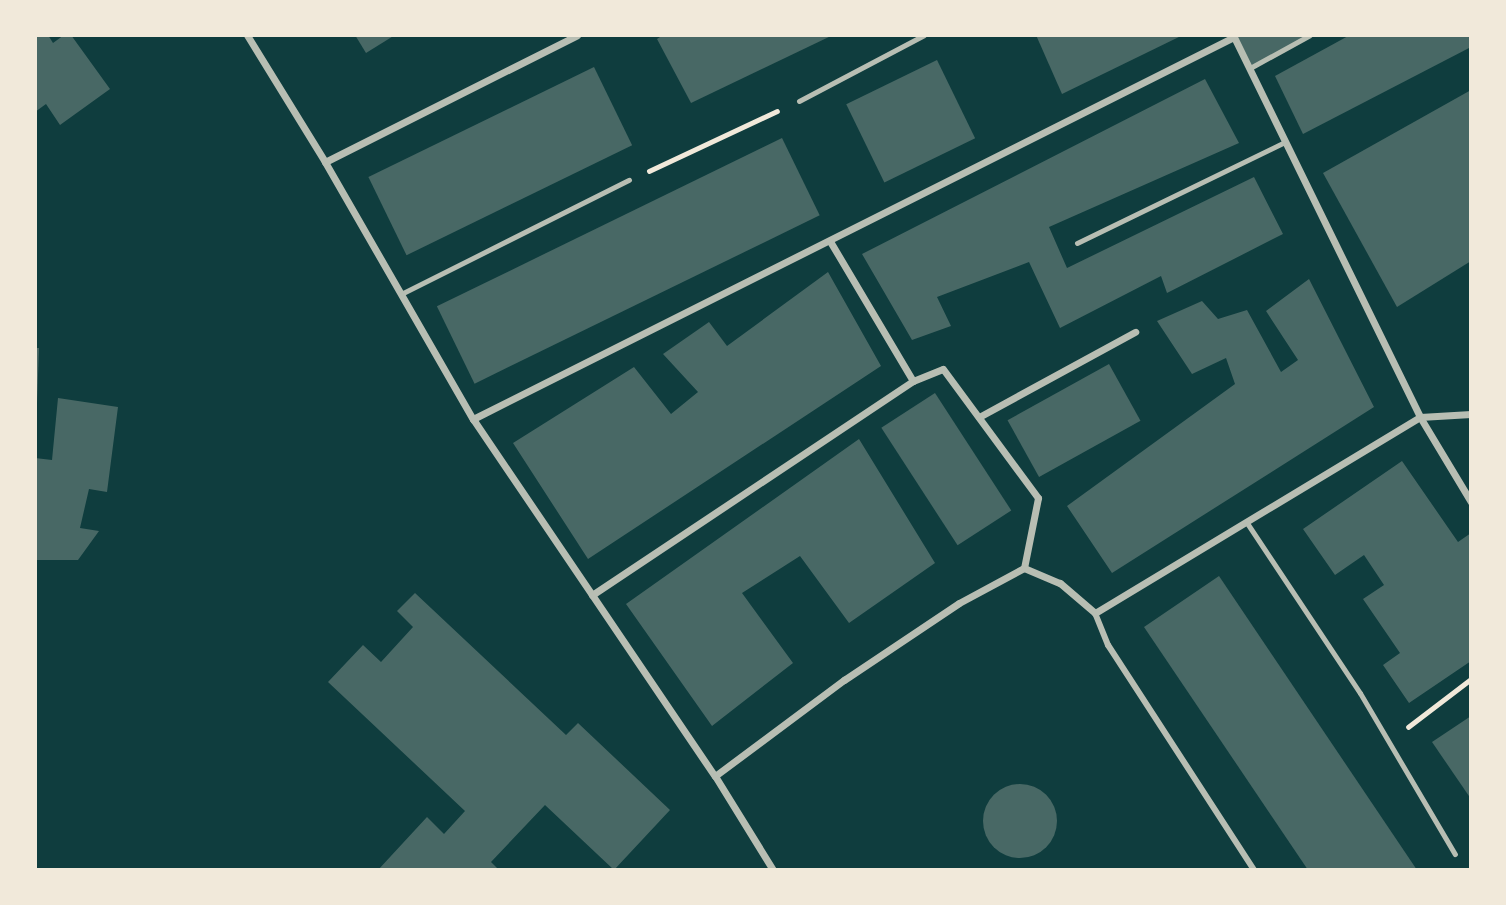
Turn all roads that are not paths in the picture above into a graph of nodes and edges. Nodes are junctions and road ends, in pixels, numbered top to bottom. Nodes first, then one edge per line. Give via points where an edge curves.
1 (247, 35) edge
2 (577, 35) edge
3 (924, 35) edge
4 (1310, 35) edge
5 (1234, 36) edge
6 (1250, 68) junction
7 (799, 101) road end
8 (1285, 142) junction
9 (325, 162) junction
10 (629, 180) road end
11 (830, 241) junction
12 (1077, 243) dead end
13 (401, 294) junction
14 (1135, 332) dead end
15 (913, 381) junction
16 (1471, 414) edge
17 (979, 417) junction
18 (1420, 417) junction
19 (473, 419) junction
20 (1471, 502) edge
21 (1247, 523) junction
22 (1024, 568) junction
23 (592, 595) junction
24 (1095, 612) junction
25 (715, 776) junction
26 (1455, 854) dead end
27 (765, 857) junction
28 (766, 870) edge
29 (773, 870) edge
30 (1254, 870) edge

1 - 9 street
2 - 9 street
3 - 7 lane
4 - 6 lane
5 - 6 street
5 - 11 street
6 - 8 street
8 - 12 lane
8 - 18 street
9 - 13 street
10 - 13 lane
11 - 15 street
11 - 19 street
13 - 19 street
14 - 17 street
15 - 17 street via 943,369
15 - 23 street
16 - 18 street
17 - 22 street via 1038,498
18 - 20 street
18 - 21 street
19 - 23 street
21 - 24 street
21 - 26 lane via 1389,741
22 - 24 street via 1059,583
22 - 25 street via 958,603
23 - 25 street
24 - 30 street via 1108,645
25 - 27 street
27 - 28 street
27 - 29 street

